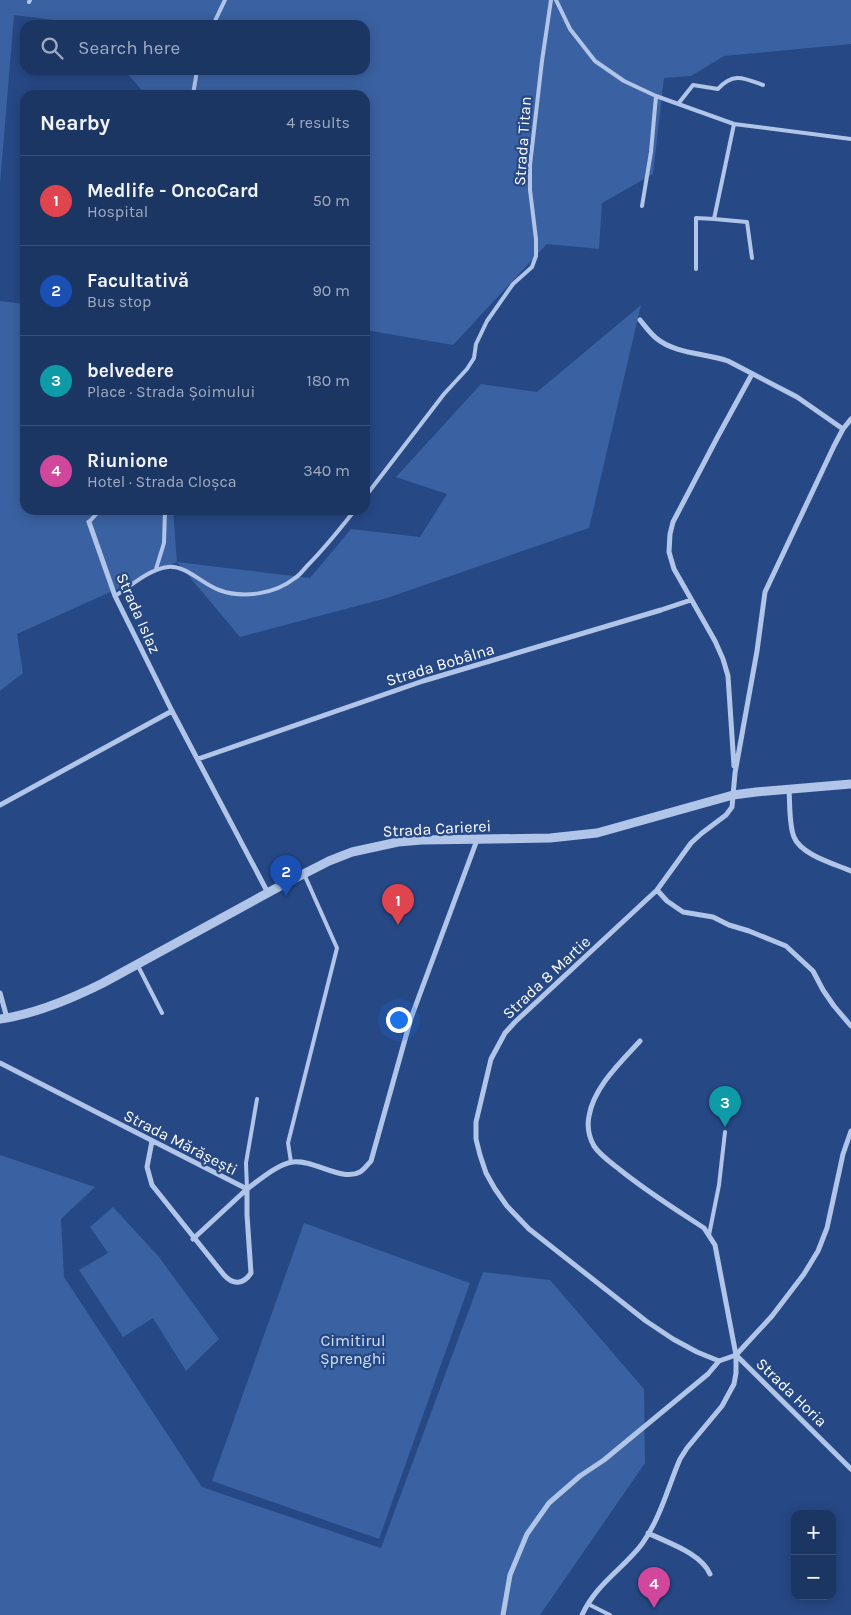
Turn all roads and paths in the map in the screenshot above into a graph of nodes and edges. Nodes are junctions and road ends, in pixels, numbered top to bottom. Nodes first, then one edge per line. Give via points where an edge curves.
1 (225, 0) edge
2 (551, 0) edge
3 (556, 0) edge
4 (215, 20) edge
5 (196, 75) edge
6 (763, 85) dead end
7 (194, 90) edge
8 (656, 96) junction
9 (678, 104) junction
10 (734, 124) junction
11 (851, 139) edge
12 (642, 206) dead end
13 (714, 219) junction
14 (752, 258) dead end
15 (696, 269) dead end
16 (640, 320) dead end
17 (752, 374) junction
18 (851, 419) edge
19 (843, 429) junction
20 (370, 491) edge
21 (95, 515) edge
22 (165, 515) edge
23 (351, 515) edge
24 (89, 522) joint
25 (156, 569) junction
26 (115, 596) junction
27 (690, 600) junction
28 (172, 711) junction
29 (198, 759) junction
30 (735, 773) junction
31 (851, 784) edge
32 (789, 790) junction
33 (733, 796) junction
34 (0, 805) edge
35 (477, 840) junction
36 (851, 871) edge
37 (304, 874) junction
38 (657, 890) junction
39 (268, 893) junction
40 (137, 964) junction
41 (0, 993) edge
42 (162, 1012) dead end
43 (4, 1019) edge
44 (851, 1026) edge
45 (640, 1041) dead end
46 (0, 1063) edge
47 (257, 1099) dead end
48 (851, 1130) edge
49 (724, 1132) dead end
50 (152, 1141) junction
51 (291, 1162) junction
52 (247, 1189) junction
53 (709, 1235) junction
54 (193, 1239) junction
55 (736, 1355) junction
56 (719, 1360) junction
57 (851, 1469) edge
58 (648, 1534) junction
59 (710, 1574) dead end
60 (588, 1604) junction
61 (503, 1615) edge
62 (582, 1615) edge
63 (610, 1615) edge

1 - 4 lane
2 - 20 lane, Strada Titan via 530,165 536,238 532,267 513,284 487,321 476,344 474,358
3 - 8 lane via 570,29 595,61 624,81
5 - 7 lane
6 - 9 lane via 742,77 725,81 718,90 693,85
8 - 9 lane
8 - 12 lane
9 - 10 lane
10 - 11 lane
10 - 13 lane
13 - 14 lane via 747,222
13 - 15 lane via 696,218
16 - 17 street via 663,343 728,361
17 - 19 street via 797,397
17 - 27 street via 673,522 669,552
18 - 19 street
19 - 30 street via 765,592
21 - 24 lane
22 - 25 lane via 164,543
23 - 25 lane via 330,543 295,578 275,589 238,594 219,590 185,570
24 - 26 street, Strada Islaz
25 - 26 lane
26 - 28 street, Strada Islaz
27 - 29 street, Strada Bobâlna via 423,681
27 - 30 street via 715,641 728,676
28 - 29 street, Strada Islaz
28 - 34 street
29 - 39 street, Strada Islaz
30 - 33 street
31 - 32 street, Strada Carierei
32 - 33 street, Strada Carierei
32 - 36 street via 797,843 810,854
33 - 35 street, Strada Carierei via 597,833
33 - 38 street, Strada 8 Martie via 732,807 726,815 691,843
35 - 37 street, Strada Carierei via 422,840 375,846 337,858
35 - 51 street via 411,1018 371,1161 360,1172 348,1175
37 - 39 street, Strada Carierei
37 - 51 lane via 337,948 288,1143
38 - 44 street via 683,912 712,917 786,946 813,971 834,1006
38 - 56 street, Strada 8 Martie via 505,1033 491,1059 476,1122 476,1139 486,1174 507,1206 529,1229 673,1340
39 - 40 street, Strada Carierei
40 - 42 lane
40 - 43 street, Strada Carierei via 77,996
41 - 43 street
45 - 53 street via 609,1076 595,1098 588,1131 594,1146 605,1158 704,1228
46 - 50 street, Strada Mărășești
47 - 52 lane via 246,1163
48 - 55 street via 827,1228 818,1251 788,1297
49 - 53 lane via 719,1186
50 - 52 street, Strada Mărășești
50 - 54 street via 147,1166 152,1185
51 - 52 street, Strada Mărășești
52 - 54 street
52 - 54 street via 251,1273 247,1278 236,1283 229,1280
53 - 55 street via 715,1245
55 - 56 street
55 - 57 street, Strada Horia
55 - 58 street via 734,1384 722,1406 680,1459
56 - 61 street via 708,1374 548,1503 527,1534 510,1575
58 - 59 street via 696,1557
58 - 60 street
60 - 62 street
60 - 63 lane

